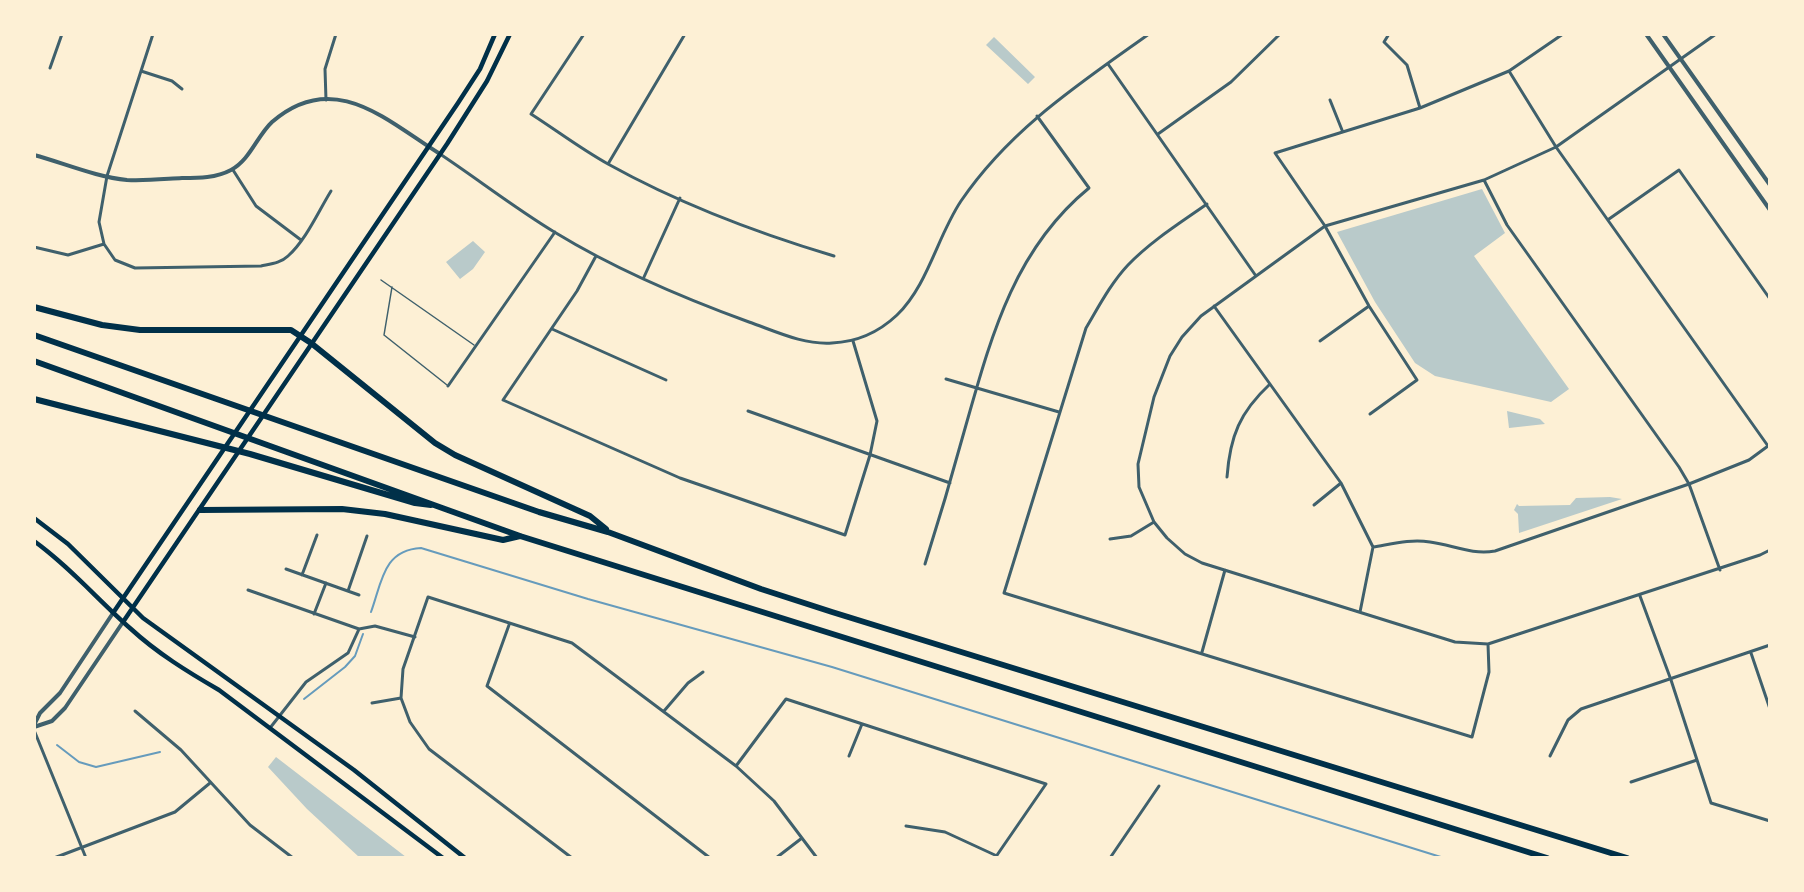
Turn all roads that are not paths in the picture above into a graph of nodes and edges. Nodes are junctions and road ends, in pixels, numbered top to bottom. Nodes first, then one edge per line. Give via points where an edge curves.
1 (62, 34) edge
2 (153, 34) edge
3 (336, 34) edge
4 (495, 34) edge
5 (510, 34) edge
6 (584, 34) edge
7 (685, 34) edge
8 (1149, 34) edge
9 (1280, 34) edge
10 (1389, 34) edge
11 (1563, 34) edge
12 (1646, 34) edge
13 (1663, 34) edge
14 (1716, 34) edge
15 (1681, 60) junction
16 (1108, 63) junction
17 (50, 68) dead end
18 (1670, 68) junction
19 (141, 70) junction
20 (1509, 71) junction
21 (182, 89) dead end
22 (326, 100) junction
23 (1330, 100) dead end
24 (1420, 108) junction
25 (1037, 116) junction
26 (1342, 130) junction
27 (1158, 134) junction
28 (427, 146) junction
29 (1556, 147) junction
30 (440, 153) junction
31 (34, 155) edge
32 (608, 164) junction
33 (232, 170) junction
34 (107, 176) junction
35 (1484, 180) junction
36 (1770, 185) edge
37 (331, 191) dead end
38 (680, 198) junction
39 (1206, 204) junction
40 (1770, 210) edge
41 (1609, 219) junction
42 (1325, 226) junction
43 (555, 232) junction
44 (301, 240) junction
45 (104, 243) junction
46 (34, 247) edge
47 (596, 256) junction
48 (834, 256) dead end
49 (1256, 276) junction
50 (644, 277) junction
51 (381, 280) dead end
52 (392, 287) junction
53 (1770, 299) edge
54 (1214, 306) junction
55 (1369, 306) junction
56 (34, 307) edge
57 (552, 329) junction
58 (34, 335) edge
59 (299, 335) junction
60 (1320, 340) dead end
61 (853, 341) junction
62 (311, 343) junction
63 (475, 345) junction
64 (34, 361) edge
65 (946, 379) dead end
66 (666, 380) dead end
67 (1270, 384) junction
68 (448, 386) joint
69 (977, 388) junction
70 (34, 399) edge
71 (748, 411) dead end
72 (1059, 412) junction
73 (1370, 414) dead end
74 (1769, 446) edge
75 (870, 455) junction
76 (1227, 477) dead end
77 (950, 483) junction
78 (1341, 483) junction
79 (1689, 484) junction
80 (1314, 505) dead end
81 (444, 507) junction
82 (200, 510) junction
83 (34, 518) edge
84 (1154, 522) junction
85 (608, 532) junction
86 (317, 535) dead end
87 (367, 536) dead end
88 (520, 536) junction
89 (1110, 539) dead end
90 (34, 541) edge
91 (1373, 548) junction
92 (1770, 550) edge
93 (925, 564) dead end
94 (286, 569) dead end
95 (1225, 570) junction
96 (1720, 570) junction
97 (302, 575) junction
98 (326, 584) junction
99 (248, 590) dead end
100 (348, 591) junction
101 (359, 595) dead end
102 (1640, 596) junction
103 (123, 599) junction
104 (133, 609) junction
105 (1360, 612) junction
106 (113, 613) junction
107 (314, 614) junction
108 (123, 622) junction
109 (509, 624) junction
110 (359, 629) junction
111 (414, 637) junction
112 (1488, 644) junction
113 (1770, 645) edge
114 (1202, 652) junction
115 (1751, 653) junction
116 (703, 672) dead end
117 (1671, 680) junction
118 (401, 698) junction
119 (372, 703) dead end
120 (1770, 709) edge
121 (135, 711) dead end
122 (664, 711) junction
123 (279, 716) junction
124 (862, 724) junction
125 (34, 727) edge
126 (269, 729) junction
127 (849, 756) dead end
128 (1551, 756) dead end
129 (1697, 760) junction
130 (736, 766) junction
131 (1631, 782) dead end
132 (210, 783) junction
133 (1159, 786) dead end
134 (1770, 821) edge
135 (906, 826) dead end
136 (802, 838) junction
137 (82, 847) junction
138 (996, 857) edge
139 (54, 858) edge
140 (86, 858) edge
141 (293, 858) edge
142 (443, 858) edge
143 (465, 858) edge
144 (572, 858) edge
145 (710, 858) edge
146 (776, 858) edge
147 (817, 858) edge
148 (1110, 858) edge
149 (1547, 858) edge
150 (1627, 858) edge

1 - 17 street
2 - 19 street
3 - 22 street via 325,69
4 - 28 main road via 480,69
5 - 30 main road via 487,81
6 - 32 street via 531,114
7 - 32 street
8 - 16 street
9 - 27 street via 1231,82
10 - 24 street via 1384,42 1407,65
11 - 20 street
12 - 18 street
13 - 15 street
14 - 15 street
15 - 18 street
15 - 36 street
16 - 25 street
16 - 27 street
18 - 29 street
18 - 40 street
19 - 21 street via 172,81
19 - 34 street
20 - 24 street
20 - 29 street
22 - 28 street via 362,104
22 - 33 street via 277,118
23 - 26 street
24 - 26 street
25 - 61 street via 1001,150 959,204 912,297 878,330
25 - 69 street via 1089,188 1068,205 1024,264 1006,297
26 - 42 street via 1275,153
27 - 39 street
28 - 30 street
28 - 59 main road
29 - 35 street
29 - 41 street
30 - 43 street
30 - 62 main road
31 - 34 street
32 - 38 street
33 - 34 street via 211,177 128,180
33 - 44 street via 256,206
34 - 45 street via 99,222
35 - 42 street
35 - 79 street via 1508,225
37 - 44 street
38 - 48 street via 777,239
38 - 50 street
39 - 49 street
39 - 72 street via 1150,244 1106,294 1086,328
41 - 53 street via 1678,170
41 - 74 street
42 - 49 street
42 - 55 street
43 - 47 street
43 - 63 street
44 - 45 street via 288,257 276,263 215,267 135,268 115,260
45 - 46 street via 68,255
47 - 50 street
47 - 57 street
49 - 54 street
50 - 61 street via 718,311 786,335 831,344
51 - 52 lane
52 - 63 lane
52 - 68 lane via 384,335
54 - 67 street
54 - 84 street via 1182,337 1170,356 1142,440 1139,487
55 - 60 street
55 - 73 street via 1417,380
56 - 59 highway via 121,328 291,330
57 - 66 street
57 - 75 street via 503,400 680,478 845,535
58 - 85 highway via 539,512
59 - 62 highway
59 - 103 main road
61 - 75 street via 877,421
62 - 82 main road
62 - 85 highway via 435,443 590,516
63 - 68 street
64 - 81 highway
65 - 69 street
67 - 76 street via 1241,417 1228,457
67 - 78 street
69 - 72 street
69 - 77 street
70 - 81 highway via 250,454 415,503
71 - 75 street
72 - 114 street via 1004,593
74 - 79 street via 1749,460
75 - 77 street
77 - 93 street
78 - 80 street
78 - 91 street
79 - 91 street via 1495,551 1478,554 1430,542 1407,541
79 - 96 street
81 - 88 highway
82 - 88 highway via 342,509 385,514 503,540
82 - 104 main road
83 - 103 main road via 68,544
84 - 89 street via 1131,536
84 - 95 street via 1185,554
85 - 150 highway via 760,589
86 - 97 street
87 - 100 street
88 - 149 highway
90 - 106 main road via 63,563
91 - 105 street
92 - 96 street
94 - 97 street
95 - 105 street
95 - 114 street
96 - 102 street
97 - 98 street
98 - 100 street
98 - 107 street
99 - 107 street
100 - 101 street
102 - 112 street
102 - 117 street
103 - 104 main road
103 - 106 main road
104 - 108 main road
104 - 123 main road
105 - 112 street via 1455,642
106 - 108 main road
106 - 125 street via 60,693 40,713
107 - 110 street
108 - 125 street via 66,708 52,721
108 - 126 main road
109 - 111 street via 428,597
109 - 122 street via 572,643
109 - 145 street via 487,686
110 - 111 street via 375,626
110 - 123 street via 348,653 306,681
111 - 118 street via 403,669
112 - 114 street via 1489,672 1472,737
113 - 115 street
115 - 117 street
115 - 120 street
116 - 122 street
117 - 128 street via 1581,709 1568,720
117 - 129 street
118 - 119 street
118 - 144 street via 410,722 429,750
121 - 132 street via 160,730
122 - 130 street
123 - 126 street
123 - 143 main road
124 - 127 street
124 - 130 street via 786,699
124 - 138 street via 1046,784
125 - 137 street
126 - 142 main road
129 - 131 street
129 - 134 street via 1711,803
130 - 136 street via 774,801
132 - 137 street via 175,812
132 - 141 street via 250,825
133 - 148 street
135 - 138 street via 945,832
136 - 146 street
136 - 147 street
137 - 139 street
137 - 140 street

